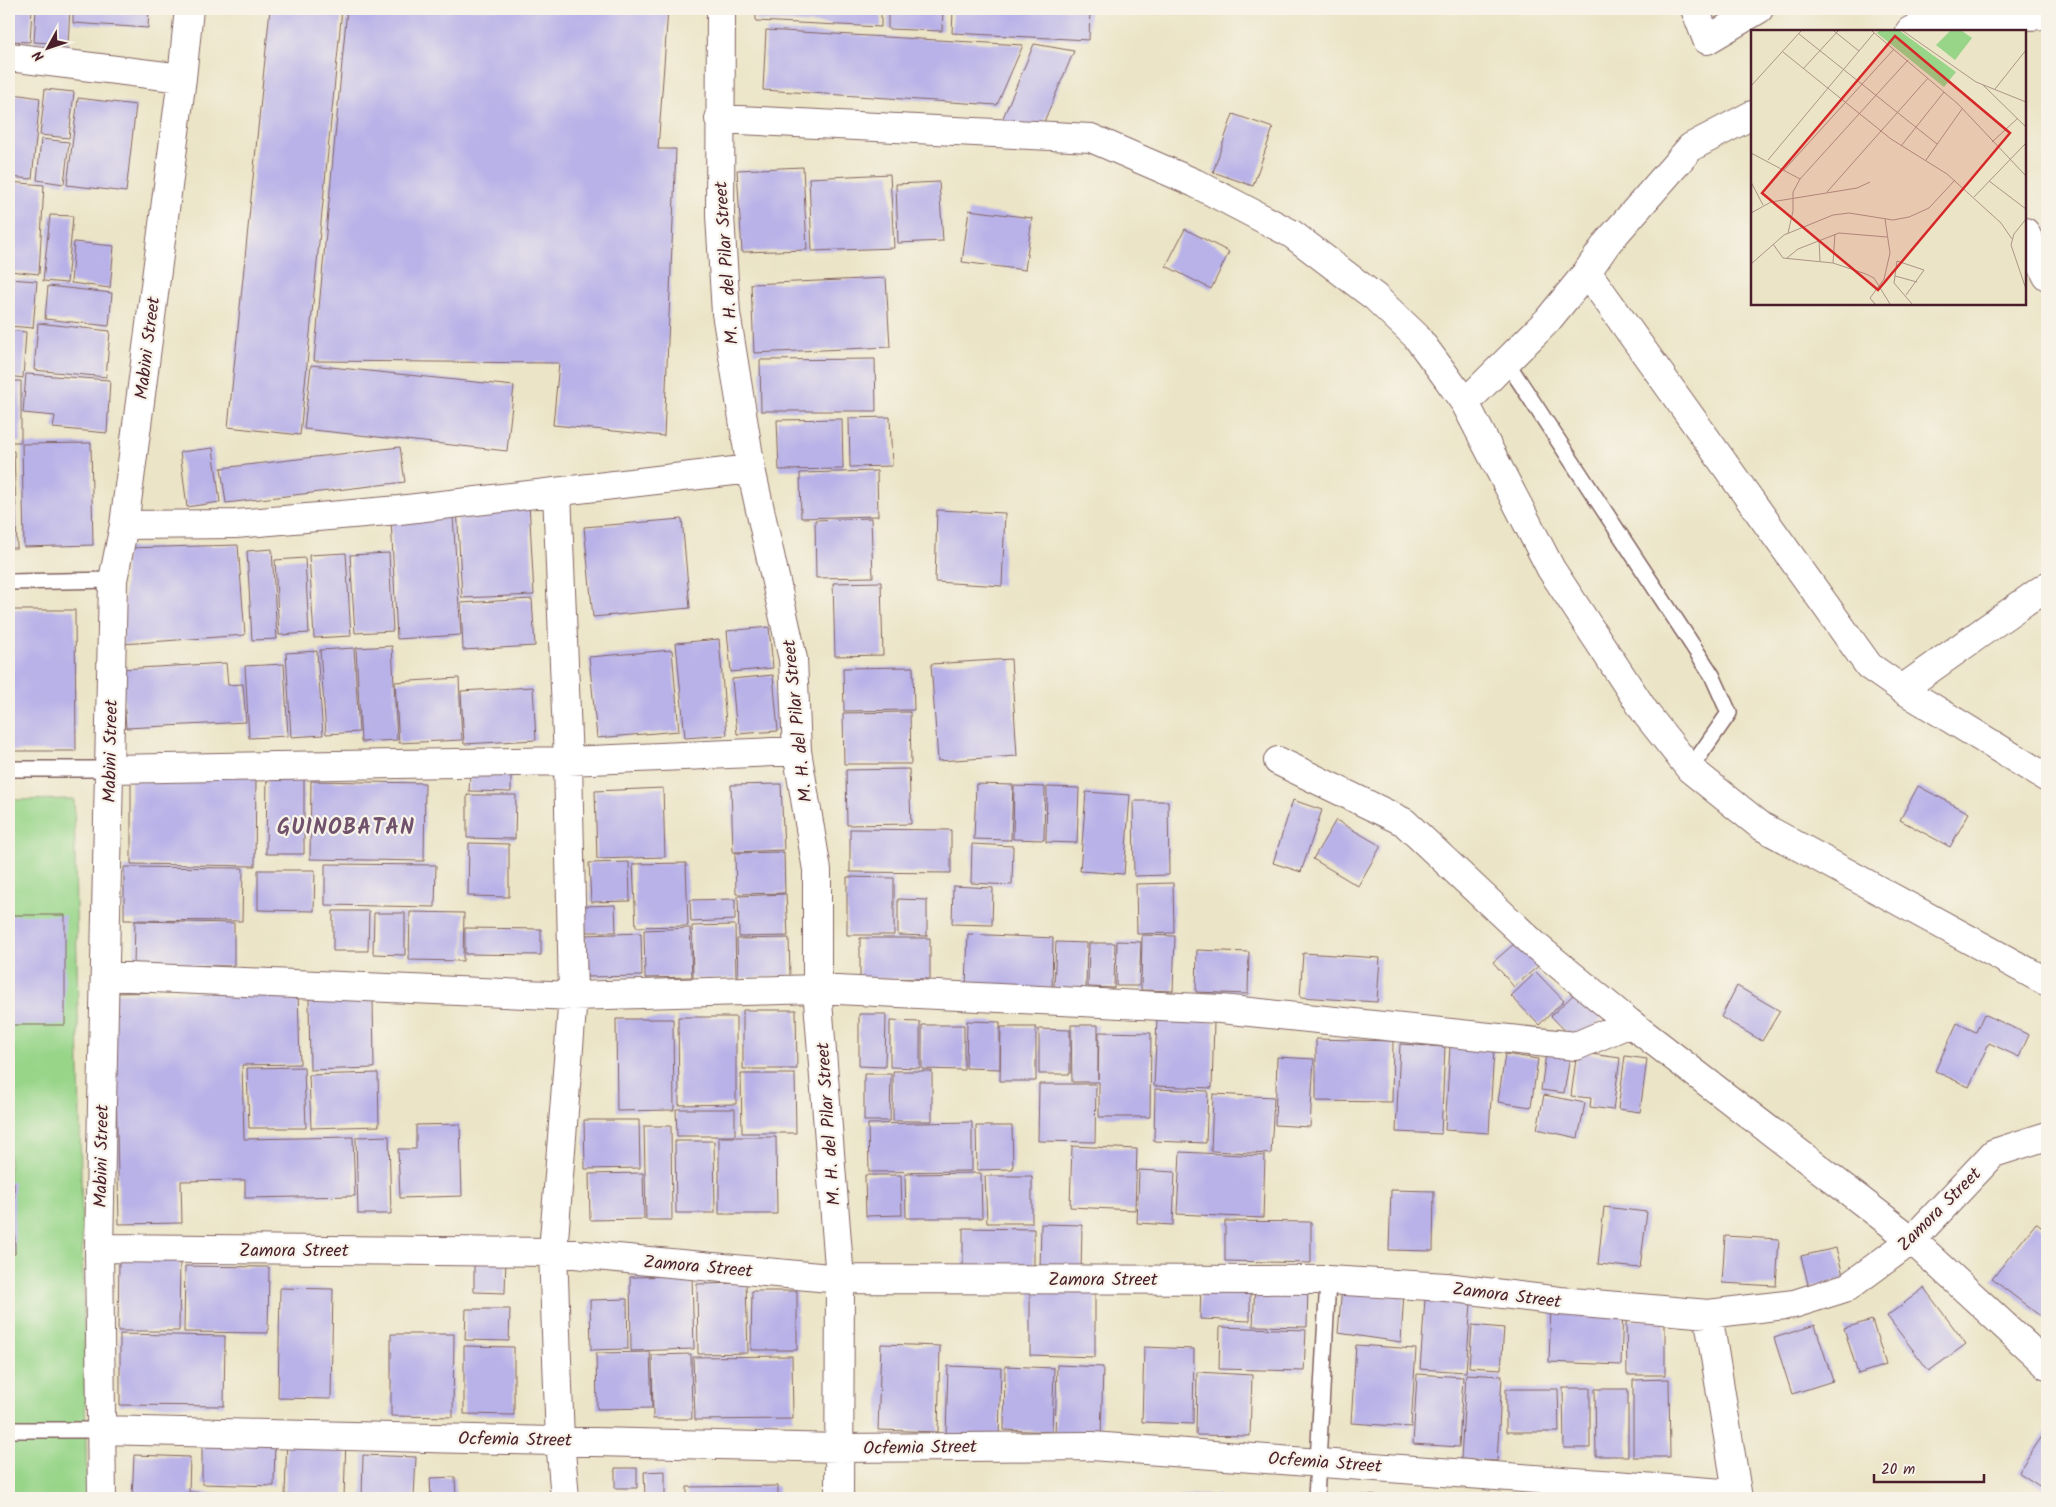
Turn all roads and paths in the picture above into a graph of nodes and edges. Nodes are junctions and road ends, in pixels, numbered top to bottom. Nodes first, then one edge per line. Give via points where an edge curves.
1 (189, 9) edge
2 (721, 9) edge
3 (1695, 9) edge
4 (1759, 9) edge
5 (2033, 17) edge
6 (1912, 30) edge
7 (9, 56) edge
8 (182, 78) junction
9 (1751, 116) edge
10 (718, 118) junction
11 (2026, 234) edge
12 (1587, 272) junction
13 (2047, 276) edge
14 (1506, 361) junction
15 (1465, 402) junction
16 (751, 470) junction
17 (557, 492) junction
18 (124, 525) junction
19 (114, 580) junction
20 (9, 582) edge
21 (2047, 586) edge
22 (1902, 689) junction
23 (798, 751) junction
24 (568, 761) junction
25 (1278, 761) dead end
26 (110, 769) junction
27 (1690, 769) junction
28 (9, 770) edge
29 (2047, 777) edge
30 (106, 976) junction
31 (2047, 982) edge
32 (817, 989) junction
33 (573, 996) junction
34 (1630, 1023) junction
35 (2047, 1136) edge
36 (1912, 1240) junction
37 (99, 1248) junction
38 (552, 1252) junction
39 (840, 1279) junction
40 (1328, 1280) junction
41 (1708, 1314) junction
42 (2047, 1365) edge
43 (9, 1430) edge
44 (101, 1430) junction
45 (560, 1440) junction
46 (839, 1448) junction
47 (1318, 1462) junction
48 (1738, 1496) edge
49 (102, 1498) edge
50 (565, 1498) edge
51 (839, 1498) edge
52 (1316, 1498) edge

1 - 8 street, Mabini Street
2 - 10 street, M. H. del Pilar Street
3 - 4 street via 1708,40
5 - 6 street via 1929,21
7 - 8 street
8 - 18 street, Mabini Street
9 - 12 street via 1692,147 1607,243
10 - 15 street via 1091,138 1195,184 1292,234 1375,296 1416,336
10 - 16 street, M. H. del Pilar Street via 726,312
11 - 13 street
12 - 14 street via 1547,321
12 - 22 street via 1869,666
14 - 15 street
14 - 27 lane via 1712,675 1729,713
15 - 27 street via 1551,569 1648,716
16 - 17 street
16 - 23 street, M. H. del Pilar Street via 793,659
17 - 18 street via 236,524
17 - 24 street
18 - 19 street, Mabini Street
19 - 20 lane
19 - 26 street, Mabini Street
21 - 22 street
22 - 29 street
23 - 24 street
23 - 32 street, M. H. del Pilar Street via 817,870
24 - 26 street
24 - 33 street
25 - 34 street via 1404,822 1536,946
26 - 28 lane
26 - 30 street, Mabini Street
27 - 31 street via 1761,826
30 - 33 street
30 - 37 street, Mabini Street
32 - 33 street
32 - 34 street via 1221,1009 1576,1046
32 - 39 street, M. H. del Pilar Street
33 - 38 street
34 - 36 street
35 - 36 street, Zamora Street via 1994,1153
36 - 41 street, Zamora Street via 1848,1287 1794,1304
36 - 42 street
37 - 38 street, Zamora Street
37 - 44 street, Mabini Street
38 - 39 street, Zamora Street
38 - 45 street
39 - 40 street, Zamora Street
39 - 46 street, M. H. del Pilar Street
40 - 41 street, Zamora Street via 1446,1287 1560,1302
40 - 47 lane
41 - 48 street
43 - 44 lane
44 - 45 street, Ocfemia Street
44 - 49 street, Mabini Street
45 - 46 street, Ocfemia Street
45 - 50 street
46 - 47 street, Ocfemia Street via 1092,1446
46 - 51 street, M. H. del Pilar Street
47 - 48 street, Ocfemia Street
47 - 52 lane

